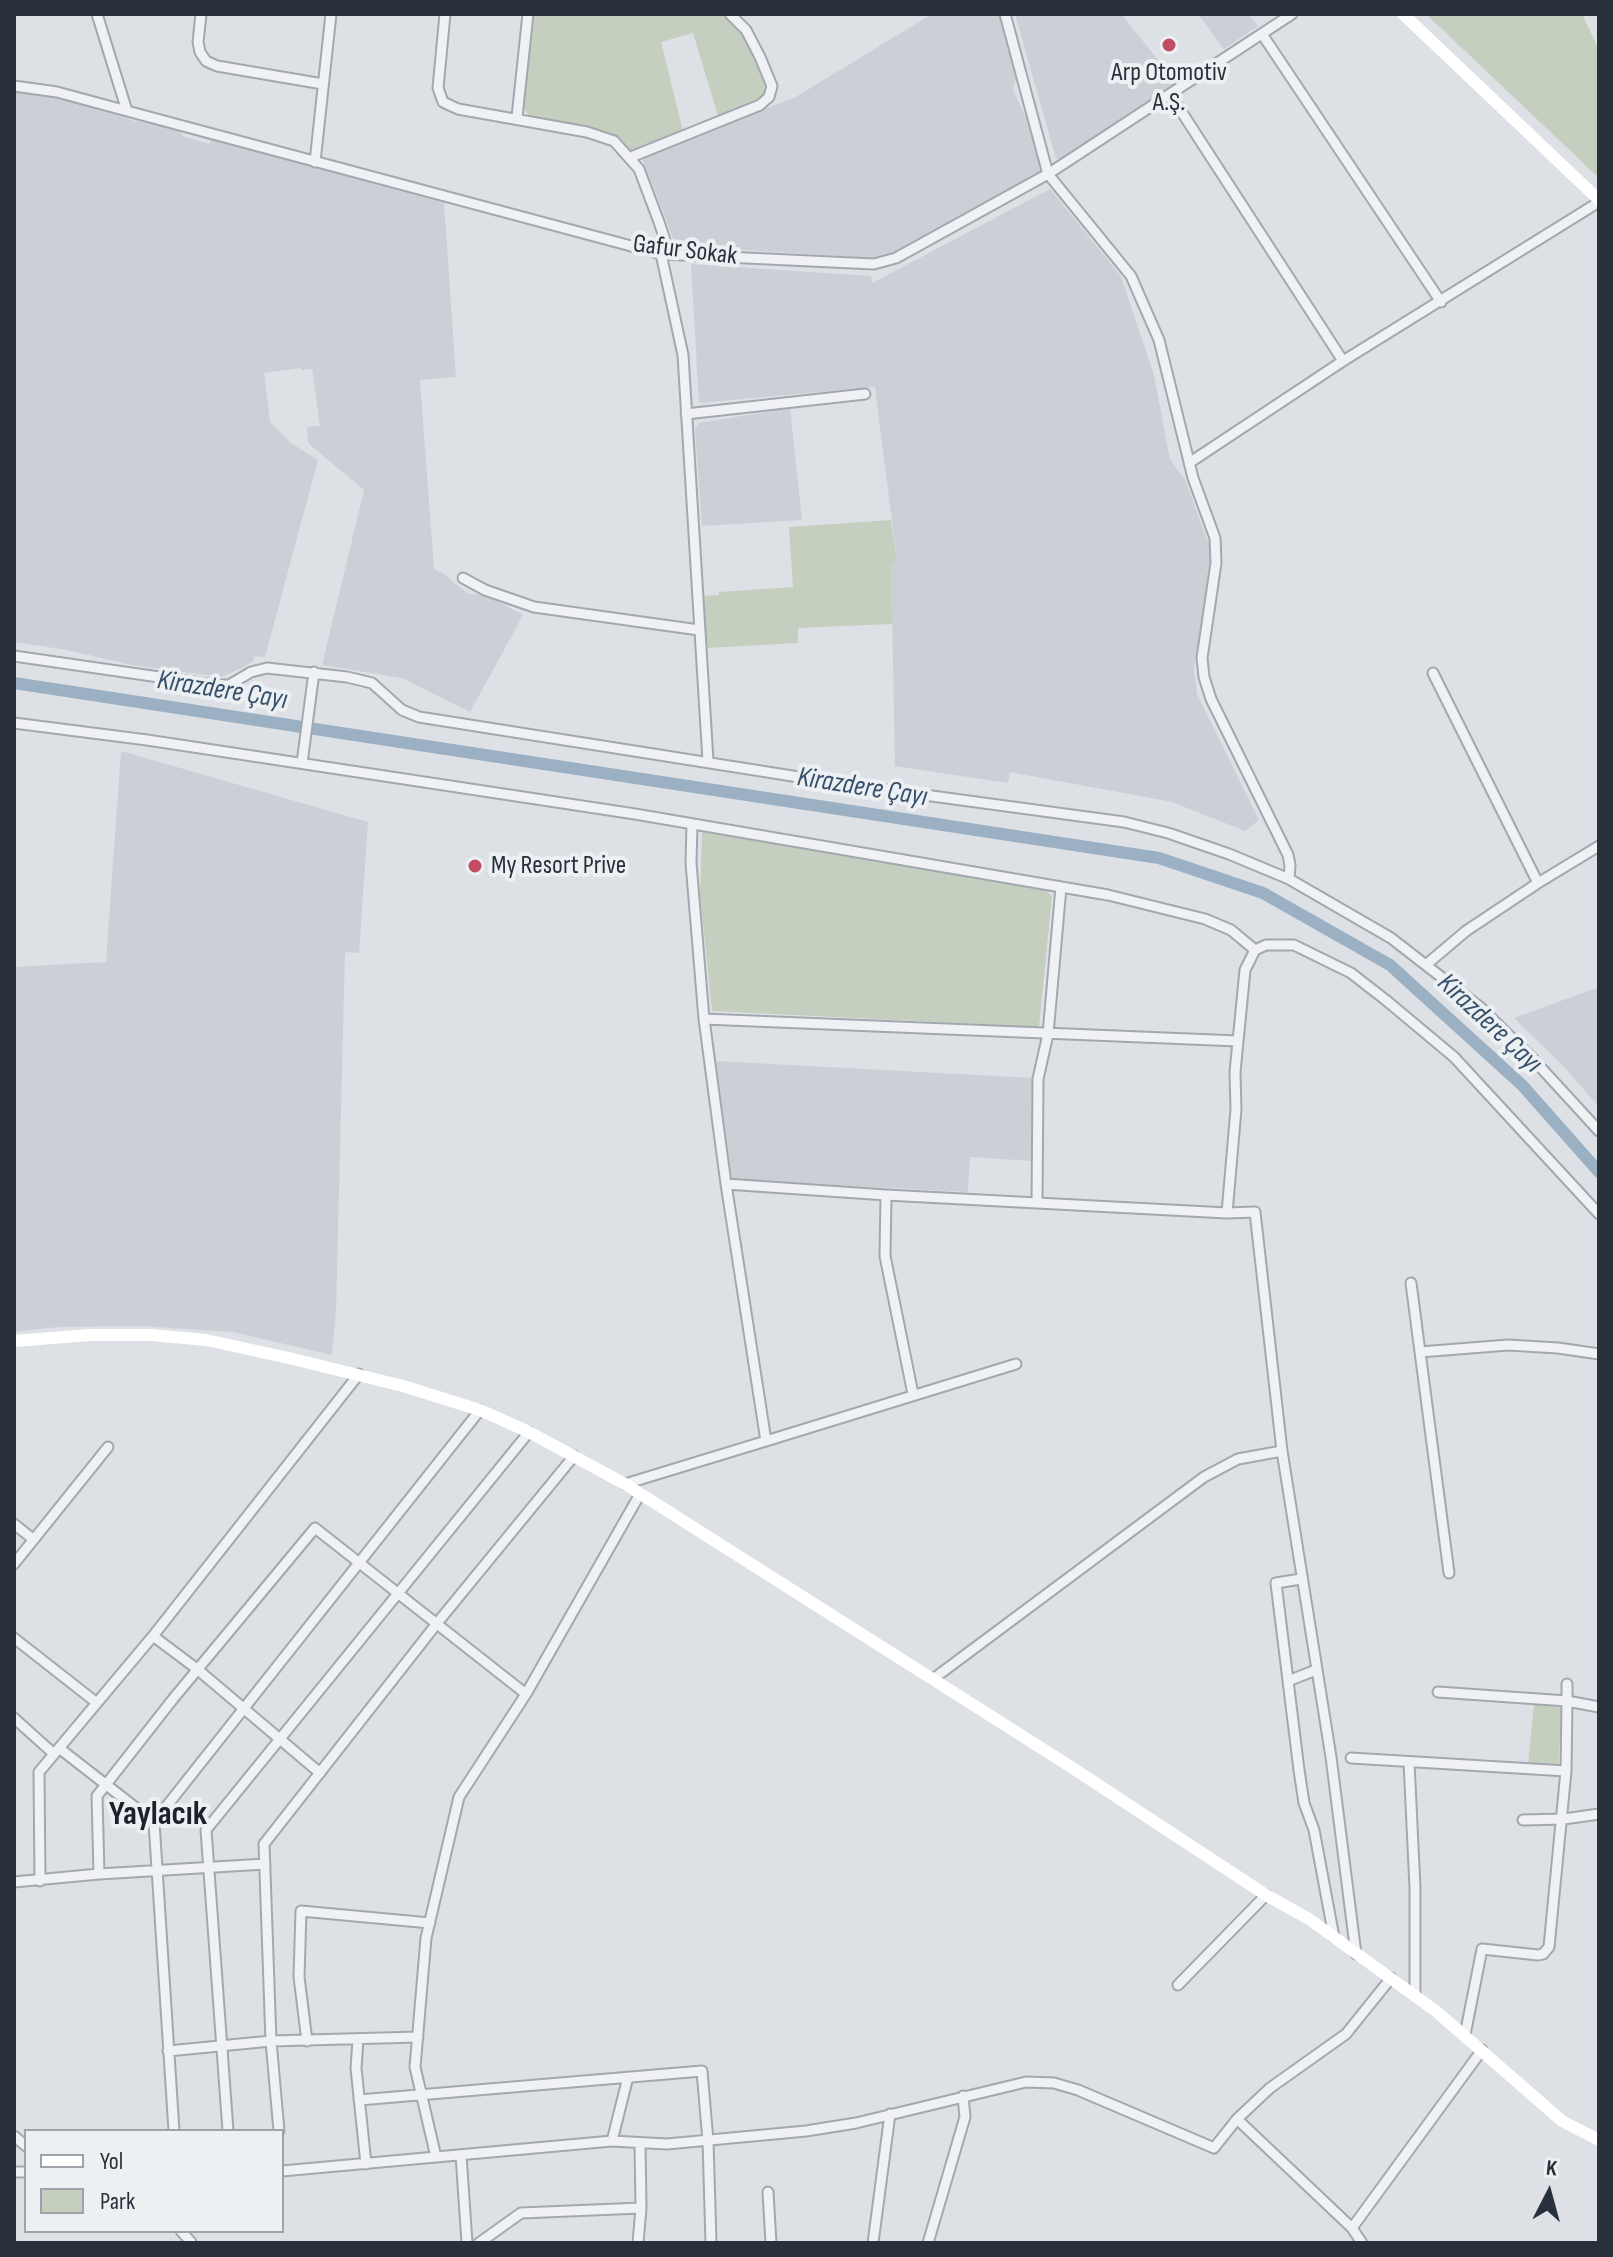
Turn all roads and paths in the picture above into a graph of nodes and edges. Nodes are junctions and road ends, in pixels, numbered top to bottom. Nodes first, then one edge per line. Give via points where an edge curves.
1 (97, 14) edge
2 (201, 14) edge
3 (331, 14) edge
4 (445, 14) edge
5 (528, 14) edge
6 (730, 14) edge
7 (1005, 14) edge
8 (1292, 14) edge
9 (1403, 14) edge
10 (1412, 14) edge
11 (1262, 34) junction
12 (323, 84) junction
13 (14, 86) edge
14 (1170, 94) junction
15 (127, 111) junction
16 (517, 117) junction
17 (631, 157) junction
18 (315, 162) junction
19 (1048, 174) junction
20 (1599, 191) edge
21 (1599, 201) edge
22 (661, 254) junction
23 (1441, 302) junction
24 (1343, 361) junction
25 (865, 394) dead end
26 (686, 414) junction
27 (1189, 463) junction
28 (463, 578) dead end
29 (699, 630) junction
30 (14, 656) edge
31 (1433, 673) dead end
32 (313, 676) junction
33 (14, 723) edge
34 (302, 759) junction
35 (708, 761) junction
36 (692, 825) junction
37 (1599, 846) edge
38 (1289, 879) junction
39 (1538, 883) junction
40 (1061, 887) junction
41 (1255, 950) junction
42 (1427, 964) junction
43 (704, 1019) junction
44 (1048, 1034) junction
45 (1238, 1041) junction
46 (1599, 1131) edge
47 (726, 1184) junction
48 (886, 1195) junction
49 (1037, 1203) junction
50 (1227, 1213) junction
51 (1599, 1214) edge
52 (1411, 1283) dead end
53 (14, 1341) edge
54 (1420, 1352) junction
55 (1599, 1354) edge
56 (1016, 1364) dead end
57 (359, 1374) junction
58 (913, 1394) junction
59 (480, 1410) junction
60 (529, 1432) junction
61 (766, 1441) junction
62 (108, 1447) dead end
63 (1282, 1451) junction
64 (574, 1456) junction
65 (625, 1484) junction
66 (640, 1494) junction
67 (14, 1524) edge
68 (33, 1539) junction
69 (358, 1561) junction
70 (14, 1564) edge
71 (1449, 1573) dead end
72 (1301, 1579) junction
73 (398, 1593) junction
74 (438, 1622) junction
75 (153, 1636) junction
76 (14, 1638) edge
77 (197, 1669) junction
78 (1316, 1670) junction
79 (933, 1679) junction
80 (1288, 1681) junction
81 (1567, 1684) dead end
82 (1438, 1692) dead end
83 (526, 1694) junction
84 (1567, 1701) junction
85 (97, 1703) junction
86 (1599, 1707) edge
87 (243, 1708) junction
88 (14, 1718) edge
89 (280, 1740) junction
90 (56, 1751) junction
91 (1351, 1758) dead end
92 (1409, 1762) junction
93 (1566, 1771) junction
94 (320, 1773) junction
95 (106, 1785) junction
96 (1599, 1814) edge
97 (1564, 1819) junction
98 (1523, 1820) dead end
99 (154, 1822) junction
100 (265, 1864) junction
101 (209, 1868) junction
102 (157, 1871) junction
103 (99, 1874) junction
104 (40, 1881) junction
105 (14, 1882) edge
106 (1266, 1895) junction
107 (430, 1923) junction
108 (1334, 1937) junction
109 (1356, 1954) junction
110 (1391, 1978) junction
111 (1178, 1985) dead end
112 (1415, 1995) junction
113 (1465, 2035) junction
114 (418, 2037) junction
115 (358, 2040) junction
116 (271, 2041) junction
117 (307, 2041) junction
118 (222, 2046) junction
119 (1482, 2050) junction
120 (168, 2051) junction
121 (628, 2077) junction
122 (422, 2093) junction
123 (963, 2096) junction
124 (359, 2100) junction
125 (890, 2114) junction
126 (1237, 2119) junction
127 (174, 2129) edge
128 (228, 2129) edge
129 (279, 2129) edge
130 (1599, 2140) edge
131 (612, 2141) junction
132 (708, 2141) junction
133 (640, 2144) junction
134 (461, 2155) junction
135 (436, 2157) junction
136 (366, 2164) junction
137 (284, 2169) edge
138 (768, 2192) dead end
139 (641, 2208) junction
140 (1352, 2228) junction
141 (467, 2243) edge
142 (479, 2243) edge
143 (638, 2243) edge
144 (711, 2243) edge
145 (771, 2243) edge
146 (873, 2243) edge
147 (928, 2243) edge
148 (1362, 2243) edge

1 - 15 street
2 - 12 street via 198,42 206,61
3 - 12 street
4 - 16 street via 441,99 458,109
5 - 16 street
6 - 17 street via 752,39 772,86 769,97
7 - 19 street
8 - 11 street, Gafur Sokak
9 - 21 main road
10 - 20 main road
11 - 14 street, Gafur Sokak
11 - 23 street
12 - 18 street
13 - 15 street, Gafur Sokak
14 - 19 street, Gafur Sokak
14 - 24 street
15 - 18 street, Gafur Sokak
16 - 17 street via 607,138
17 - 22 street via 665,239
18 - 22 street, Gafur Sokak
19 - 22 street, Gafur Sokak via 883,263
19 - 27 street via 1137,285 1159,340
21 - 23 street
22 - 26 street via 683,355
23 - 24 street
24 - 27 street
25 - 26 street
26 - 29 street
27 - 38 street via 1216,550 1202,658 1206,686 1288,855
28 - 29 street via 534,607
29 - 35 street
30 - 32 street via 214,685 229,685 259,669
31 - 39 street
32 - 34 street
32 - 35 street via 372,683 402,710 419,717
33 - 34 street
34 - 36 street
35 - 38 street via 1124,822 1181,837
36 - 40 street
36 - 43 street
37 - 39 street
38 - 42 street
39 - 42 street
40 - 41 street via 1205,919 1231,930
40 - 44 street
41 - 45 street via 1245,970
41 - 51 street via 1294,945 1351,973 1454,1057
42 - 46 street via 1481,1008
43 - 44 street
43 - 47 street
44 - 45 street
44 - 49 street via 1037,1103
45 - 50 street
47 - 48 street
47 - 61 street
48 - 49 street
48 - 58 street via 885,1256
49 - 50 street
50 - 63 street via 1255,1212
52 - 54 street
53 - 57 main road via 90,1335 206,1340
54 - 55 street via 1508,1345
54 - 71 street
56 - 58 street
57 - 59 main road
57 - 75 street
58 - 61 street
59 - 60 main road
59 - 69 street
60 - 64 main road
60 - 73 street
61 - 65 street
62 - 68 street
63 - 72 street
63 - 79 street via 1238,1459 1204,1477
64 - 65 main road
64 - 74 street
65 - 66 main road
66 - 79 main road
66 - 83 street
67 - 68 street
68 - 70 street
69 - 73 street
69 - 77 street via 315,1528
69 - 87 street
72 - 78 street
72 - 80 street via 1276,1583
73 - 74 street
73 - 89 street
74 - 83 street
74 - 94 street
75 - 77 street
75 - 85 street
76 - 85 street
77 - 87 street
77 - 95 street
78 - 80 street
78 - 109 street
79 - 106 main road
80 - 108 street via 1302,1792
81 - 84 street
82 - 84 street
83 - 107 street via 459,1797
84 - 86 street
84 - 93 street
85 - 90 street
87 - 89 street
87 - 99 street
88 - 90 street
89 - 94 street
89 - 101 street via 206,1830
90 - 95 street
90 - 104 street via 39,1772
91 - 92 street
92 - 93 street
92 - 112 street
93 - 97 street
94 - 100 street via 264,1844
95 - 99 street
95 - 103 street via 97,1796
96 - 97 street
97 - 98 street
97 - 113 street via 1548,1949 1538,1955 1482,1949
99 - 102 street
100 - 101 street
100 - 116 street
101 - 102 street
101 - 118 street
102 - 103 street
102 - 120 street
103 - 104 street
104 - 105 street
106 - 108 main road
106 - 111 street
107 - 114 street
107 - 117 street via 301,1911 299,1977
108 - 109 main road
109 - 110 main road
110 - 112 main road
110 - 126 street via 1346,2034 1270,2088
112 - 113 main road
113 - 119 main road
114 - 115 street
114 - 122 street via 415,2067
115 - 117 street
115 - 124 street
116 - 117 street
116 - 118 street
116 - 129 street
118 - 120 street
118 - 128 street
119 - 130 main road via 1562,2121
119 - 140 street
120 - 127 street
121 - 122 street
121 - 131 street
121 - 132 street via 702,2071
122 - 124 street
122 - 135 street
123 - 125 street
123 - 126 street via 1026,2082 1054,2083 1214,2148
123 - 147 street via 965,2117
124 - 136 street
125 - 132 street via 806,2131
125 - 146 street
126 - 140 street
131 - 133 street
131 - 134 street
132 - 133 street
132 - 144 street
133 - 139 street
134 - 135 street
134 - 141 street
135 - 136 street
136 - 137 street
138 - 145 street
139 - 142 street via 521,2213
139 - 143 street
140 - 148 street

